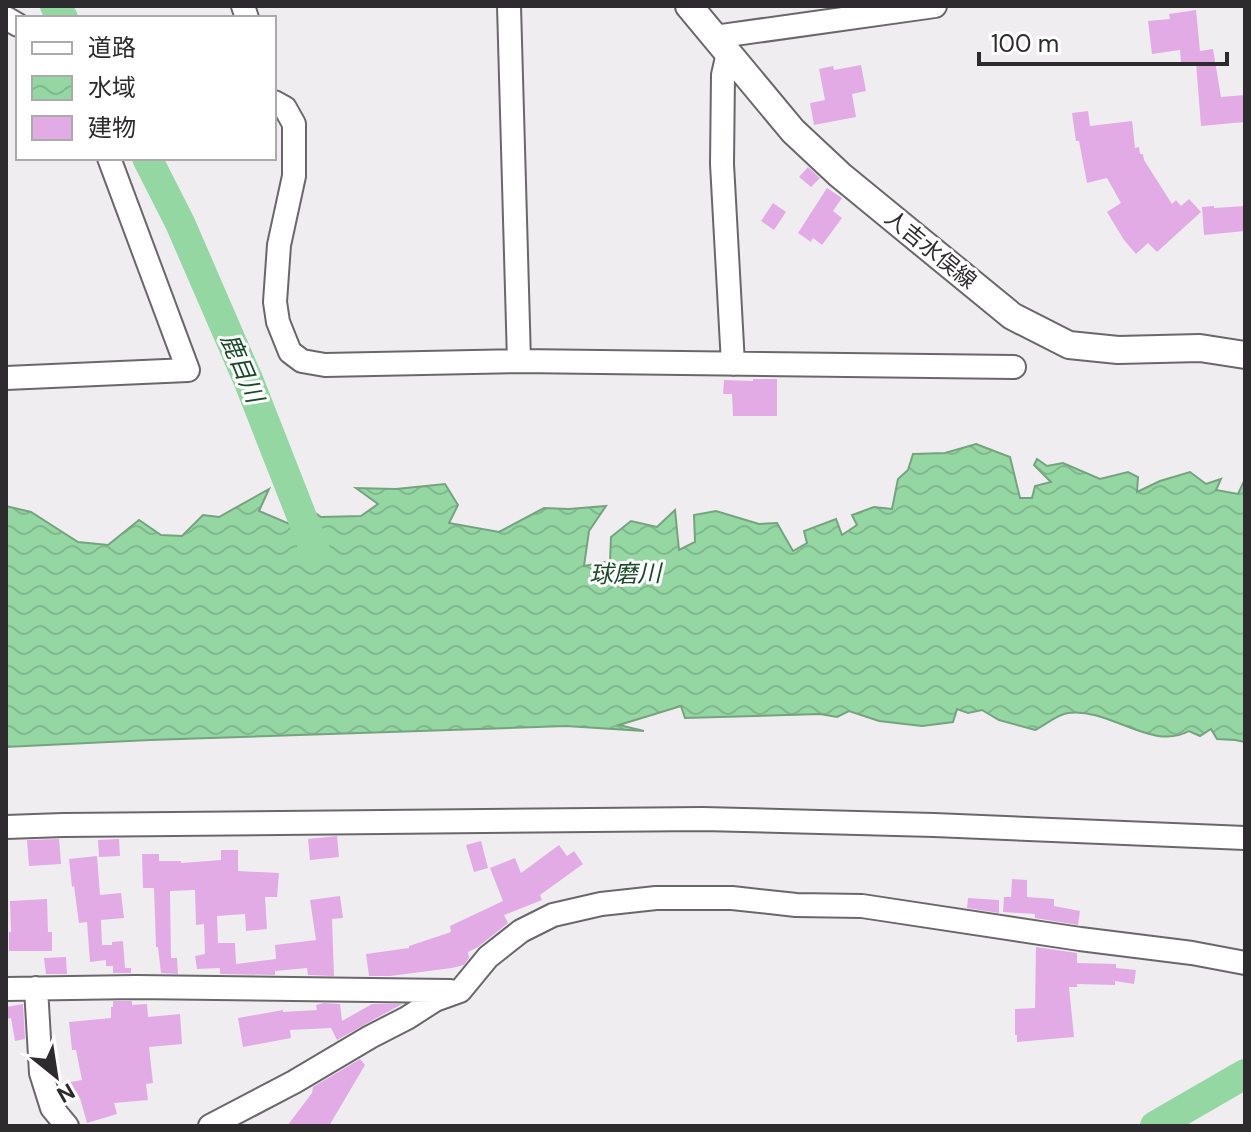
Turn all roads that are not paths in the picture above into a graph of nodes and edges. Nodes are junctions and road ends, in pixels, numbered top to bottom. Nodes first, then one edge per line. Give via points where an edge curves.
1 (509, 6) edge
2 (689, 6) edge
3 (935, 6) edge
4 (721, 45) junction
5 (276, 103) edge
6 (110, 160) edge
7 (1245, 355) edge
8 (519, 361) junction
9 (733, 364) junction
10 (1014, 367) dead end
11 (6, 378) edge
12 (6, 827) edge
13 (1245, 838) edge
14 (1245, 963) edge
15 (36, 988) junction
16 (6, 989) edge
17 (460, 991) junction
18 (67, 1126) edge
19 (210, 1126) edge

1 - 8 street
2 - 4 main road, 人吉水俣線
3 - 4 street
4 - 7 main road, 人吉水俣線 via 793,131 840,175 1012,316 1069,345 1200,348
4 - 9 street
5 - 8 street via 294,124 294,176 279,245 275,302 290,352 302,361 325,365
6 - 11 street via 188,370
8 - 9 street
9 - 10 street
12 - 13 street via 703,819
14 - 17 street via 862,906 656,898 553,915 488,957
15 - 16 street
15 - 17 street
15 - 18 street via 41,1073 52,1108
17 - 19 street

